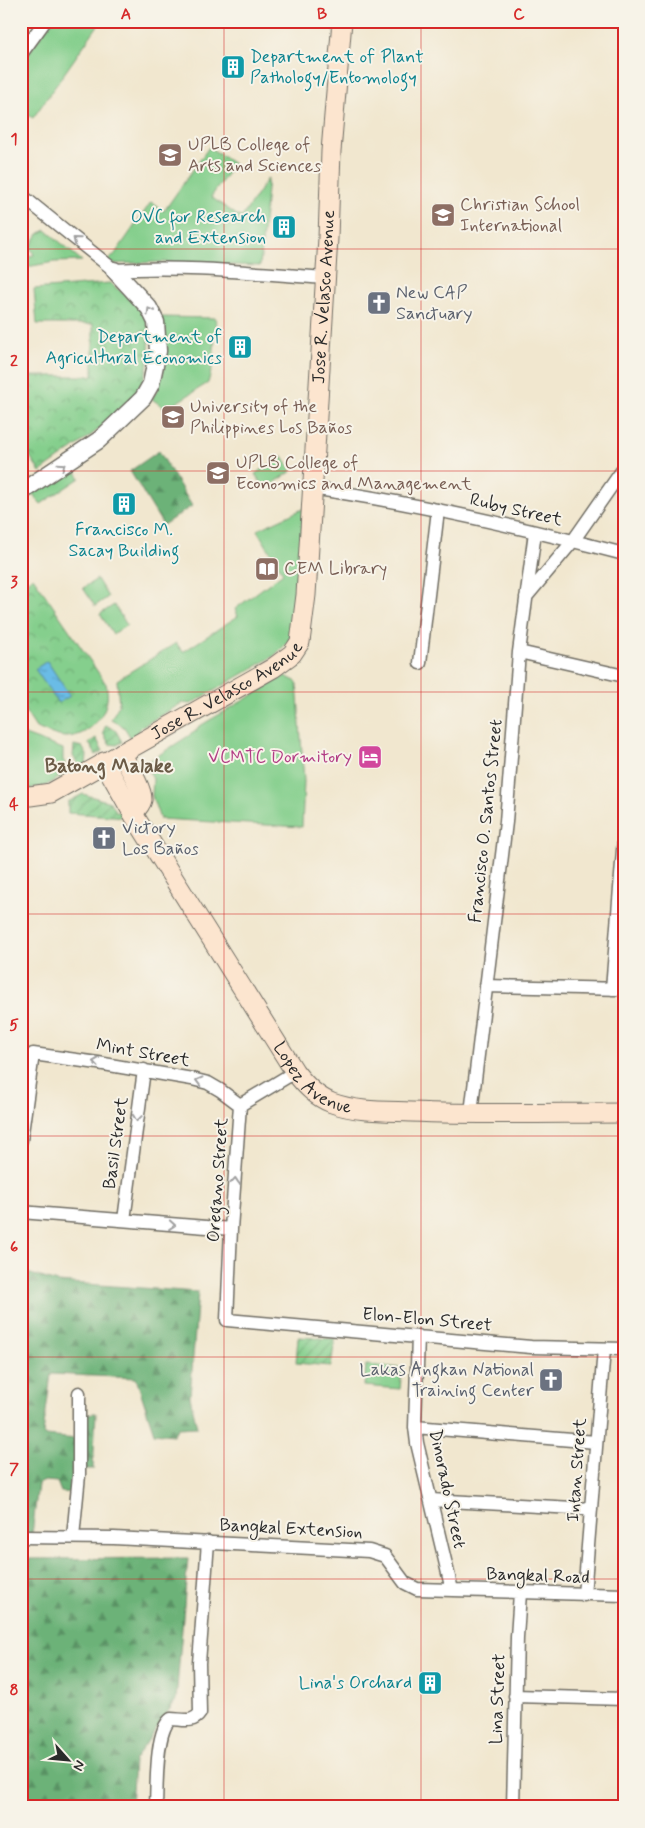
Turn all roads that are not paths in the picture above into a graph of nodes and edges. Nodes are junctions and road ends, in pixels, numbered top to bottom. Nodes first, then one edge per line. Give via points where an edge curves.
1 (45, 21) edge
2 (342, 21) edge
3 (21, 54) edge
4 (21, 195) edge
5 (114, 270) junction
6 (324, 278) junction
7 (624, 468) edge
8 (311, 488) junction
9 (21, 492) edge
10 (438, 510) junction
11 (534, 532) junction
12 (574, 541) junction
13 (624, 554) edge
14 (526, 597) junction
15 (519, 652) junction
16 (420, 662) dead end
17 (624, 676) edge
18 (121, 753) junction
19 (104, 762) junction
20 (21, 795) edge
21 (133, 813) junction
22 (624, 838) edge
23 (486, 986) junction
24 (618, 989) edge
25 (144, 1070) junction
26 (295, 1072) junction
27 (240, 1105) junction
28 (472, 1113) junction
29 (624, 1114) edge
30 (21, 1140) edge
31 (21, 1212) edge
32 (124, 1220) junction
33 (231, 1229) junction
34 (227, 1320) joint
35 (418, 1336) junction
36 (604, 1348) junction
37 (624, 1349) edge
38 (79, 1393) dead end
39 (415, 1426) junction
40 (596, 1442) junction
41 (431, 1500) junction
42 (591, 1508) junction
43 (21, 1537) edge
44 (74, 1537) junction
45 (208, 1542) junction
46 (452, 1590) junction
47 (520, 1593) junction
48 (584, 1595) junction
49 (624, 1595) edge
50 (515, 1696) junction
51 (624, 1699) edge
52 (156, 1807) edge
53 (512, 1807) edge

1 - 3 street
2 - 6 main road, Jose R. Velasco Avenue
5 -> 4 street
5 - 6 street via 157,268
9 -> 5 street via 99,440 143,398 152,384 158,351 156,322 149,308
6 - 8 main road, Jose R. Velasco Avenue
7 - 12 street
8 - 10 street, Ruby Street
8 - 18 main road, Jose R. Velasco Avenue via 303,628 300,642 292,654 273,668
10 - 11 street, Ruby Street
10 - 16 street
11 - 12 street, Ruby Street
11 - 14 street, Francisco O. Santos Street
12 - 13 street, Ruby Street
12 - 14 street
14 - 15 street, Francisco O. Santos Street
15 - 17 street
15 - 23 street, Francisco O. Santos Street via 506,822
18 - 19 main road, Jose R. Velasco Avenue
18 - 21 main road via 142,799
19 - 20 main road, Jose R. Velasco Avenue via 51,793
19 - 21 main road, Lopez Avenue
21 - 26 main road, Lopez Avenue
22 - 24 street
23 - 24 street
23 - 28 street, Francisco O. Santos Street
27 -> 25 street, Mint Street via 208,1083
25 -> 30 street, Mint Street via 33,1054
25 -> 32 street, Basil Street
26 - 27 street, Oregano Street
26 - 28 main road, Lopez Avenue via 316,1095 353,1110
33 -> 27 street, Oregano Street
28 - 29 main road, Lopez Avenue
31 - 32 street
32 -> 33 street
33 - 34 street, Oregano Street
34 - 35 street, Elon-Elon Street
35 - 36 street, Elon-Elon Street via 531,1347
35 - 39 street, Dinorado Street
36 - 37 street, Elon-Elon Street
36 - 40 street, Intan Street
38 - 44 street via 79,1475
39 - 40 street
39 - 41 street, Dinorado Street
40 - 42 street, Intan Street
41 - 42 street
41 - 46 street, Dinorado Street
42 - 48 street, Intan Street
43 - 44 street, Bangkal Extension
44 - 45 street, Bangkal Extension
45 - 46 street, Bangkal Extension via 370,1550 385,1556 405,1583 417,1589
45 - 52 street via 198,1670 200,1713 191,1720 171,1719 162,1730
46 - 47 street, Bangkal Road
47 - 48 street, Bangkal Road
47 - 50 street, Lina Street
48 - 49 street, Bangkal Road
50 - 51 street
50 - 53 street, Lina Street

